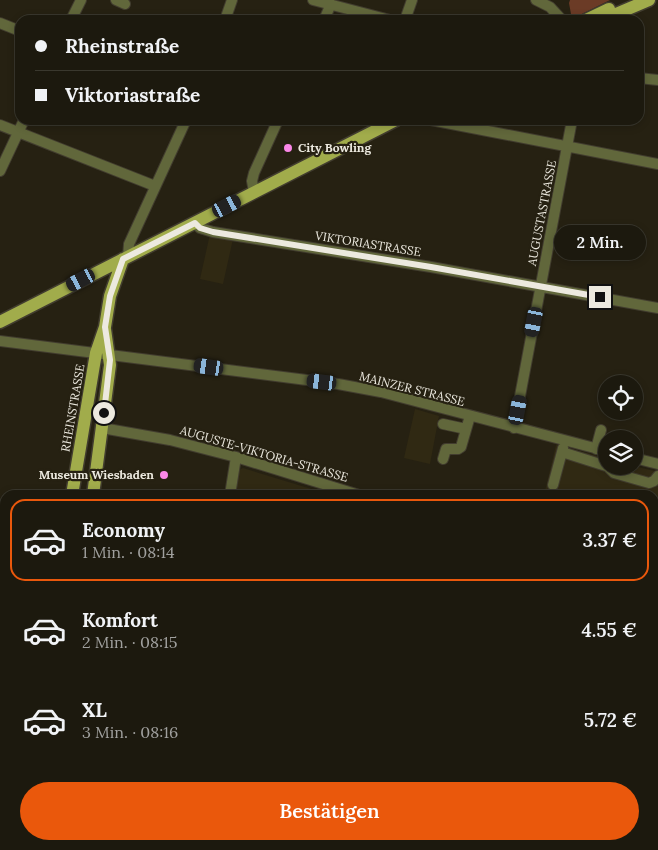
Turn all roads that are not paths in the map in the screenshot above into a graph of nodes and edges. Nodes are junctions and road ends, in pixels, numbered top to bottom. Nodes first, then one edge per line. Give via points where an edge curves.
1 (81, 0) edge
2 (232, 0) edge
3 (313, 0) edge
4 (412, 0) edge
5 (536, 0) edge
6 (627, 0) edge
7 (649, 0) edge
8 (331, 4) junction
9 (74, 15) edge
10 (227, 15) edge
11 (326, 15) edge
12 (372, 15) edge
13 (407, 15) edge
14 (557, 15) edge
15 (596, 15) edge
16 (614, 15) edge
17 (0, 23) edge
18 (15, 29) edge
19 (644, 79) edge
20 (658, 80) edge
21 (0, 125) edge
22 (22, 125) edge
23 (182, 125) edge
24 (276, 125) edge
25 (384, 125) edge
26 (456, 125) edge
27 (571, 125) edge
28 (18, 132) junction
29 (567, 147) junction
30 (658, 164) edge
31 (0, 171) edge
32 (155, 186) junction
33 (254, 192) junction
34 (195, 223) junction
35 (126, 258) junction
36 (109, 266) junction
37 (541, 286) junction
38 (110, 296) junction
39 (658, 308) edge
40 (0, 322) edge
41 (105, 327) junction
42 (0, 341) edge
43 (96, 353) junction
44 (110, 355) junction
45 (470, 416) junction
46 (443, 424) dead end
47 (102, 428) junction
48 (514, 428) junction
49 (466, 429) junction
50 (564, 441) junction
51 (598, 449) edge
52 (562, 452) junction
53 (236, 457) junction
54 (78, 458) junction
55 (443, 459) dead end
56 (643, 460) edge
57 (98, 462) junction
58 (598, 463) edge
59 (658, 464) edge
60 (618, 475) edge
61 (658, 476) edge
62 (553, 485) dead end
63 (73, 490) edge
64 (94, 490) edge
65 (231, 490) edge
66 (343, 490) edge

1 - 9 street
2 - 10 street
3 - 8 street
4 - 13 street
5 - 14 street
6 - 15 main road
7 - 16 main road
8 - 11 street
8 - 12 street
17 - 18 street
19 - 20 street
21 - 28 street
22 - 28 street
23 - 32 street
24 - 33 street via 254,173
25 - 33 main road
26 - 29 street
27 - 29 street, AUGUSTASTRASSE
28 - 31 street
28 - 32 street
29 - 30 street
29 - 37 street, AUGUSTASTRASSE
32 - 35 street
33 - 34 main road
34 - 35 main road
34 - 37 street, VIKTORIASTRASSE via 213,232
35 - 36 main road
35 - 38 main road
36 - 38 main road
36 - 40 main road
37 - 39 street, VIKTORIASTRASSE
37 - 48 street, AUGUSTASTRASSE
38 - 41 main road, RHEINSTRASSE
41 - 43 main road, RHEINSTRASSE
41 - 44 main road, RHEINSTRASSE
42 - 43 street, MAINZER STRASSE
43 - 44 street, MAINZER STRASSE
43 - 54 main road, RHEINSTRASSE
44 - 45 street, MAINZER STRASSE via 338,384
44 - 47 main road, RHEINSTRASSE
45 - 48 street, MAINZER STRASSE
45 - 49 street
46 - 49 street
47 - 53 street, AUGUSTE-VIKTORIA-STRASSE via 170,440
47 - 57 main road, RHEINSTRASSE
48 - 50 street, MAINZER STRASSE
49 - 55 street via 461,447 446,449
50 - 51 street, MAINZER STRASSE
50 - 52 street
52 - 58 street
52 - 62 street
53 - 65 street
53 - 66 street, AUGUSTE-VIKTORIA-STRASSE
54 - 57 main road via 86,467
54 - 63 main road, RHEINSTRASSE
56 - 59 street
57 - 64 main road, RHEINSTRASSE
60 - 61 street via 649,482

